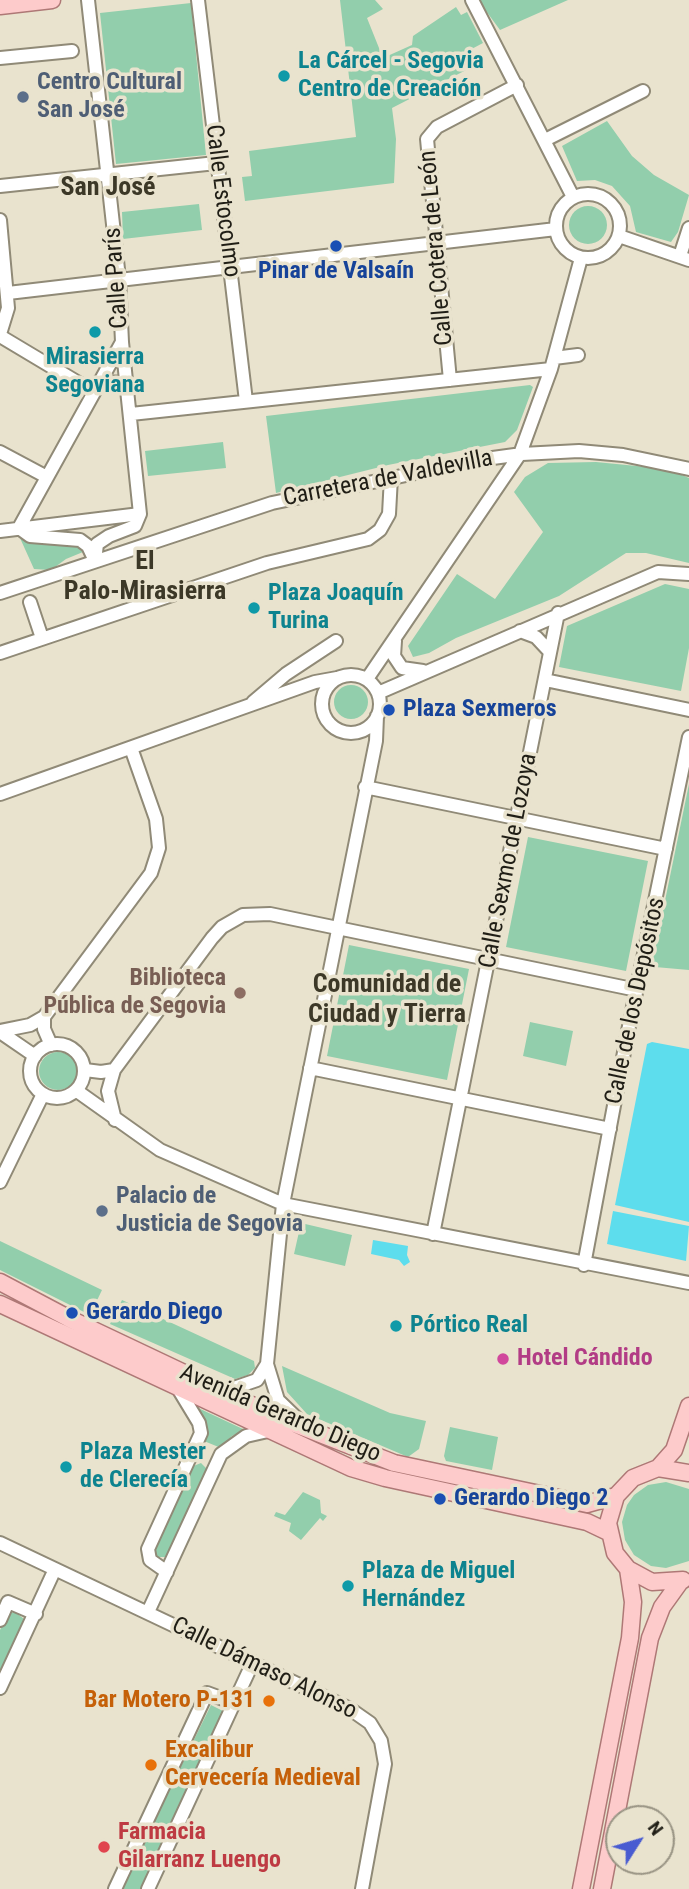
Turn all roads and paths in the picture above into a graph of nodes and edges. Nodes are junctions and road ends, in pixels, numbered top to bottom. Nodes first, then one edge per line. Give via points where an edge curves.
1 (52, 0) edge
2 (88, 0) edge
3 (198, 0) edge
4 (472, 0) edge
5 (0, 6) edge
6 (72, 51) dead end
7 (0, 58) edge
8 (517, 85) junction
9 (643, 91) dead end
10 (545, 140) junction
11 (216, 163) junction
12 (107, 174) junction
13 (0, 186) edge
14 (573, 197) junction
15 (0, 220) edge
16 (689, 228) edge
17 (556, 229) junction
18 (619, 236) junction
19 (437, 244) junction
20 (581, 258) junction
21 (685, 258) edge
22 (231, 268) junction
23 (119, 278) junction
24 (8, 293) junction
25 (0, 335) edge
26 (122, 342) junction
27 (578, 355) dead end
28 (552, 363) junction
29 (450, 380) junction
30 (127, 382) junction
31 (95, 387) junction
32 (246, 401) junction
33 (131, 414) junction
34 (0, 452) edge
35 (520, 454) junction
36 (486, 459) junction
37 (689, 468) edge
38 (46, 476) junction
39 (391, 477) junction
40 (503, 480) junction
41 (140, 514) junction
42 (19, 528) junction
43 (0, 531) edge
44 (95, 561) junction
45 (689, 574) edge
46 (37, 580) junction
47 (5, 591) edge
48 (30, 602) junction
49 (558, 613) junction
50 (520, 631) junction
51 (395, 637) junction
52 (43, 638) junction
53 (336, 641) dead end
54 (550, 652) junction
55 (0, 653) edge
56 (428, 670) junction
57 (337, 678) junction
58 (367, 679) junction
59 (545, 680) junction
60 (295, 690) junction
61 (378, 693) junction
62 (321, 704) junction
63 (247, 706) junction
64 (689, 710) edge
65 (377, 716) junction
66 (356, 733) junction
67 (689, 737) edge
68 (131, 748) junction
69 (370, 761) junction
70 (365, 787) junction
71 (0, 794) edge
72 (517, 819) junction
73 (666, 849) junction
74 (337, 927) junction
75 (490, 959) junction
76 (637, 990) junction
77 (44, 1017) junction
78 (0, 1031) edge
79 (51, 1045) junction
80 (35, 1056) junction
81 (310, 1068) junction
82 (85, 1070) junction
83 (114, 1070) junction
84 (77, 1091) junction
85 (43, 1094) junction
86 (463, 1097) junction
87 (116, 1120) junction
88 (610, 1129) junction
89 (0, 1182) edge
90 (283, 1204) junction
91 (433, 1234) junction
92 (584, 1265) junction
93 (0, 1282) edge
94 (689, 1283) edge
95 (0, 1304) edge
96 (267, 1364) junction
97 (179, 1390) junction
98 (222, 1392) junction
99 (689, 1406) edge
100 (268, 1431) junction
101 (313, 1433) junction
102 (190, 1460) junction
103 (657, 1468) junction
104 (214, 1469) junction
105 (689, 1473) edge
106 (616, 1496) junction
107 (608, 1532) junction
108 (0, 1544) edge
109 (55, 1569) junction
110 (628, 1569) junction
111 (167, 1572) junction
112 (684, 1580) edge
113 (148, 1612) junction
114 (36, 1614) junction
115 (0, 1620) edge
116 (253, 1662) junction
117 (0, 1688) edge
118 (234, 1703) junction
119 (116, 1889) edge
120 (148, 1889) edge
121 (362, 1889) edge
122 (581, 1889) edge
123 (602, 1889) edge

1 - 5 main road
2 - 12 street, Calle París
3 - 11 street, Calle Estocolmo
4 - 8 street
6 - 7 street
8 - 10 street
8 - 19 street, Calle Cotera de León via 429,134
9 - 10 street
10 - 14 street
11 - 12 street
11 - 22 street, Calle Estocolmo via 222,180
12 - 13 street
12 - 23 street, Calle París
14 - 17 street via 558,214
14 - 18 street via 590,193 606,199 620,219
15 - 24 street
16 - 21 street
17 - 19 street
17 - 20 street via 561,244
18 - 20 street via 607,252
18 - 21 street
19 - 22 street
19 - 29 street, Calle Cotera de León
20 - 28 street
22 - 23 street
22 - 32 street, Calle Estocolmo
23 - 24 street
23 - 26 street, Calle París
24 - 25 street via 8,313
25 - 31 street
26 - 30 street, Calle París
26 - 31 street
27 - 28 street
28 - 29 street
28 - 35 street
29 - 32 street
30 - 31 street
30 - 33 street, Calle París
31 - 38 street
32 - 33 street
33 - 41 street, Calle París
34 - 38 street
35 - 36 street, Carretera de Valdevilla
35 - 37 street, Carretera de Valdevilla via 611,454
35 - 40 street
36 - 39 street, Carretera de Valdevilla
36 - 40 street
38 - 42 street
39 - 44 street, Carretera de Valdevilla via 272,503
39 - 52 street via 388,514 380,530 368,539 267,563
40 - 51 street
41 - 42 street
41 - 44 street via 135,526 97,544
42 - 43 street
42 - 44 street via 30,536 80,540
44 - 46 street, Carretera de Valdevilla
45 - 49 street via 657,572
46 - 47 street, Carretera de Valdevilla
46 - 48 street
47 - 48 street, Carretera de Valdevilla
48 - 52 street
49 - 50 street
49 - 54 street, Calle Sexmo de Lozoya
50 - 54 street via 536,637
50 - 56 street
51 - 56 street via 394,656 402,668
51 - 58 street
52 - 55 street
53 - 63 street
54 - 59 street, Calle Sexmo de Lozoya
56 - 61 street
57 - 58 street via 355,675
57 - 60 street
57 - 62 street via 326,689
58 - 61 street
59 - 64 street
59 - 72 street, Calle Sexmo de Lozoya
60 - 62 street
60 - 63 street
61 - 65 street
62 - 66 street via 336,729
63 - 68 street
65 - 66 street
65 - 69 street
66 - 69 street
67 - 73 street, Calle de los Depósitos
68 - 71 street
68 - 77 street via 156,819 158,856 151,873
69 - 70 street
70 - 72 street
70 - 74 street
72 - 73 street
72 - 75 street, Calle Sexmo de Lozoya
73 - 76 street, Calle de los Depósitos
74 - 75 street
74 - 81 street
74 - 83 street via 260,913 233,919 212,938
75 - 76 street
75 - 86 street, Calle Sexmo de Lozoya
76 - 88 street, Calle de los Depósitos
77 - 78 street
77 - 79 street
78 - 80 street
79 - 80 street
79 - 82 street via 74,1049
80 - 85 street via 31,1076
81 - 86 street
81 - 90 street
82 - 83 street
82 - 84 street
83 - 87 street via 108,1091
84 - 85 street via 57,1099
84 - 87 street
85 - 89 street
86 - 88 street
86 - 91 street, Calle Sexmo de Lozoya
87 - 90 street via 160,1150
88 - 92 street, Calle de los Depósitos
90 - 91 street
90 - 96 street
91 - 92 street
92 - 94 street
93 - 98 main road, Avenida Gerardo Diego
95 - 97 main road, Avenida Gerardo Diego
96 - 98 street via 257,1380
96 - 101 street via 278,1400
97 - 100 main road, Avenida Gerardo Diego
97 - 102 street via 200,1428
98 - 101 main road, Avenida Gerardo Diego
99 - 103 main road via 674,1450
100 - 104 street via 237,1440 221,1454
100 - 107 main road, Avenida Gerardo Diego via 330,1460 385,1478 587,1522
101 - 106 main road, Avenida Gerardo Diego via 394,1463 562,1499 587,1504
102 - 104 street via 204,1457
102 - 111 street via 148,1549 150,1560
103 - 105 main road
103 - 106 main road via 634,1478
104 - 111 street
106 - 107 main road
107 - 110 main road via 615,1553
108 - 109 street, Calle Dámaso Alonso
109 - 113 street, Calle Dámaso Alonso
109 - 114 street
110 - 112 main road via 652,1582
110 - 122 main road via 633,1602 630,1638
111 - 113 street
112 - 123 main road via 662,1606 650,1638
113 - 116 street, Calle Dámaso Alonso
114 - 115 street via 8,1602
114 - 117 street
116 - 118 street
116 - 121 street, Calle Dámaso Alonso via 357,1713 381,1741 385,1764
118 - 119 street via 207,1693
118 - 120 street

